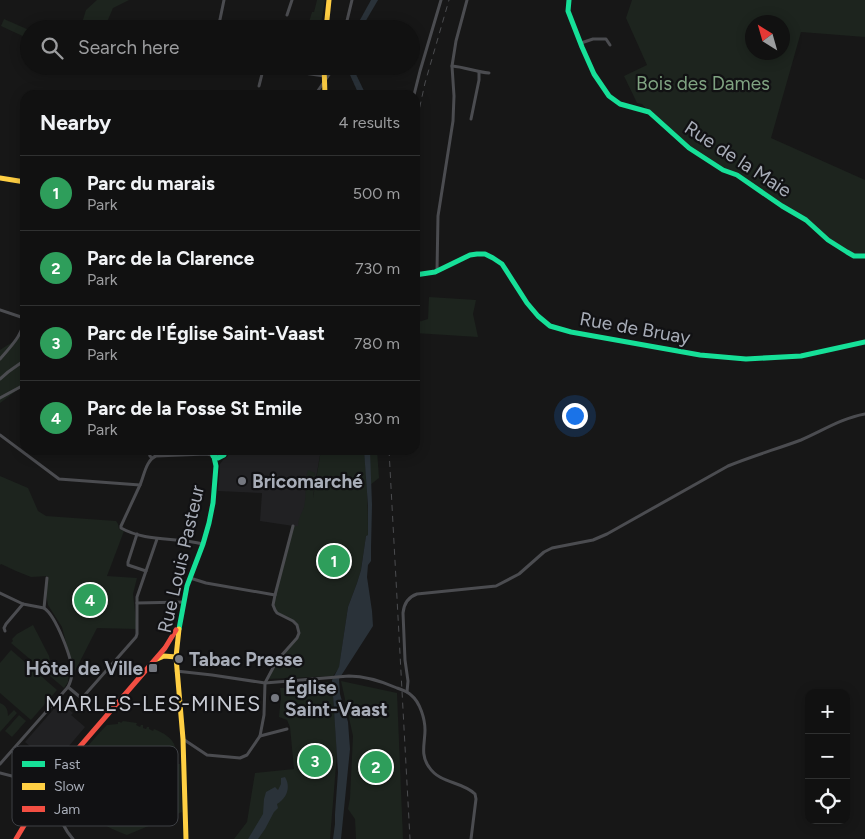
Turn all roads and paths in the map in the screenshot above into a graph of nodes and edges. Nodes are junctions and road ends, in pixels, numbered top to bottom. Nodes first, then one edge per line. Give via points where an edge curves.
1 (224, 0) edge
2 (292, 0) edge
3 (330, 0) edge
4 (352, 0) edge
5 (441, 0) edge
6 (467, 0) edge
7 (569, 0) edge
8 (287, 15) dead end
9 (220, 20) edge
10 (327, 20) edge
11 (347, 20) edge
12 (581, 43) junction
13 (610, 45) dead end
14 (452, 66) junction
15 (420, 71) edge
16 (479, 72) junction
17 (489, 73) dead end
18 (262, 75) edge
19 (311, 75) edge
20 (324, 75) edge
21 (327, 75) edge
22 (419, 75) edge
23 (324, 79) junction
24 (259, 86) dead end
25 (318, 90) edge
26 (325, 90) edge
27 (415, 90) edge
28 (471, 120) dead end
29 (0, 178) edge
30 (20, 181) edge
31 (865, 256) edge
32 (436, 271) junction
33 (420, 274) edge
34 (0, 310) edge
35 (20, 317) edge
36 (20, 334) edge
37 (865, 342) edge
38 (0, 359) edge
39 (20, 364) edge
40 (0, 379) edge
41 (20, 387) edge
42 (0, 398) edge
43 (865, 414) edge
44 (0, 435) edge
45 (20, 450) edge
46 (27, 455) edge
47 (150, 455) edge
48 (179, 455) edge
49 (213, 455) edge
50 (152, 458) junction
51 (140, 485) junction
52 (293, 526) dead end
53 (138, 534) junction
54 (157, 539) junction
55 (202, 544) junction
56 (146, 571) junction
57 (46, 578) dead end
58 (190, 578) junction
59 (0, 593) edge
60 (275, 594) junction
61 (184, 602) junction
62 (137, 603) junction
63 (23, 604) junction
64 (44, 608) junction
65 (179, 624) junction
66 (5, 631) dead end
67 (165, 648) junction
68 (176, 650) junction
69 (176, 657) junction
70 (156, 660) junction
71 (176, 671) junction
72 (265, 683) junction
73 (68, 687) junction
74 (407, 692) junction
75 (287, 729) dead end
76 (260, 736) junction
77 (183, 739) junction
78 (16, 746) edge
79 (81, 746) edge
80 (12, 750) edge
81 (0, 764) edge
82 (24, 826) edge
83 (64, 826) edge
84 (16, 839) edge
85 (71, 839) edge
86 (186, 839) edge
87 (471, 839) edge

1 - 9 street
2 - 8 street
3 - 10 main road
4 - 11 street
5 - 15 street
6 - 14 street
7 - 12 main road, Rue de la Maie via 568,11
12 - 13 street via 606,39
12 - 31 main road, Rue de la Maie via 594,74 614,101 648,112 689,148 806,220 842,249 854,256
14 - 16 street
14 - 32 street via 453,114 438,216
16 - 17 street
16 - 28 street
18 - 24 street
19 - 23 street
20 - 23 main road
21 - 23 street
22 - 27 street
23 - 25 street
23 - 26 main road
29 - 30 main road
32 - 33 main road, Rue de Bruay
32 - 37 main road, Rue de Bruay via 471,254 487,254 502,264 533,312 544,322 563,331 662,348 746,360 813,354
34 - 35 street
36 - 38 street
39 - 40 street
41 - 42 street
43 - 74 street via 728,466 607,534 552,548 519,574 496,586 410,597 403,609
44 - 45 street
46 - 51 street via 59,479
47 - 50 street
48 - 50 street
49 - 55 main road, Rue Louis Pasteur via 216,466 213,503
50 - 51 street
51 - 53 street via 121,526
52 - 60 street
53 - 54 street
53 - 56 street via 128,564
54 - 55 street
54 - 56 street
55 - 58 main road, Rue Louis Pasteur
56 - 62 street
57 - 64 street
58 - 60 street
58 - 61 main road, Rue Louis Pasteur
59 - 63 street
60 - 72 street via 275,610 294,621 299,634
61 - 62 street
61 - 65 main road, Rue Louis Pasteur
62 - 73 street via 136,637 83,697
63 - 64 street
63 - 66 street via 6,624
64 - 73 street via 60,632 71,667
65 - 67 main road
65 - 68 main road, Rue Louis Pasteur
67 - 68 main road
67 - 70 main road
68 - 69 main road, Rue Louis Pasteur
69 - 70 main road
69 - 71 main road, Rue Louis Pasteur
70 - 79 main road
71 - 72 street
71 - 77 main road, Rue Louis Pasteur
72 - 74 street via 359,677
72 - 76 street
73 - 78 street
74 - 87 street via 418,704 423,720 423,753 427,766 437,776 474,794
75 - 76 street
76 - 77 street via 247,755 240,758 207,755
77 - 86 main road, Rue Louis Pasteur
80 - 81 street
82 - 84 main road
83 - 85 street

